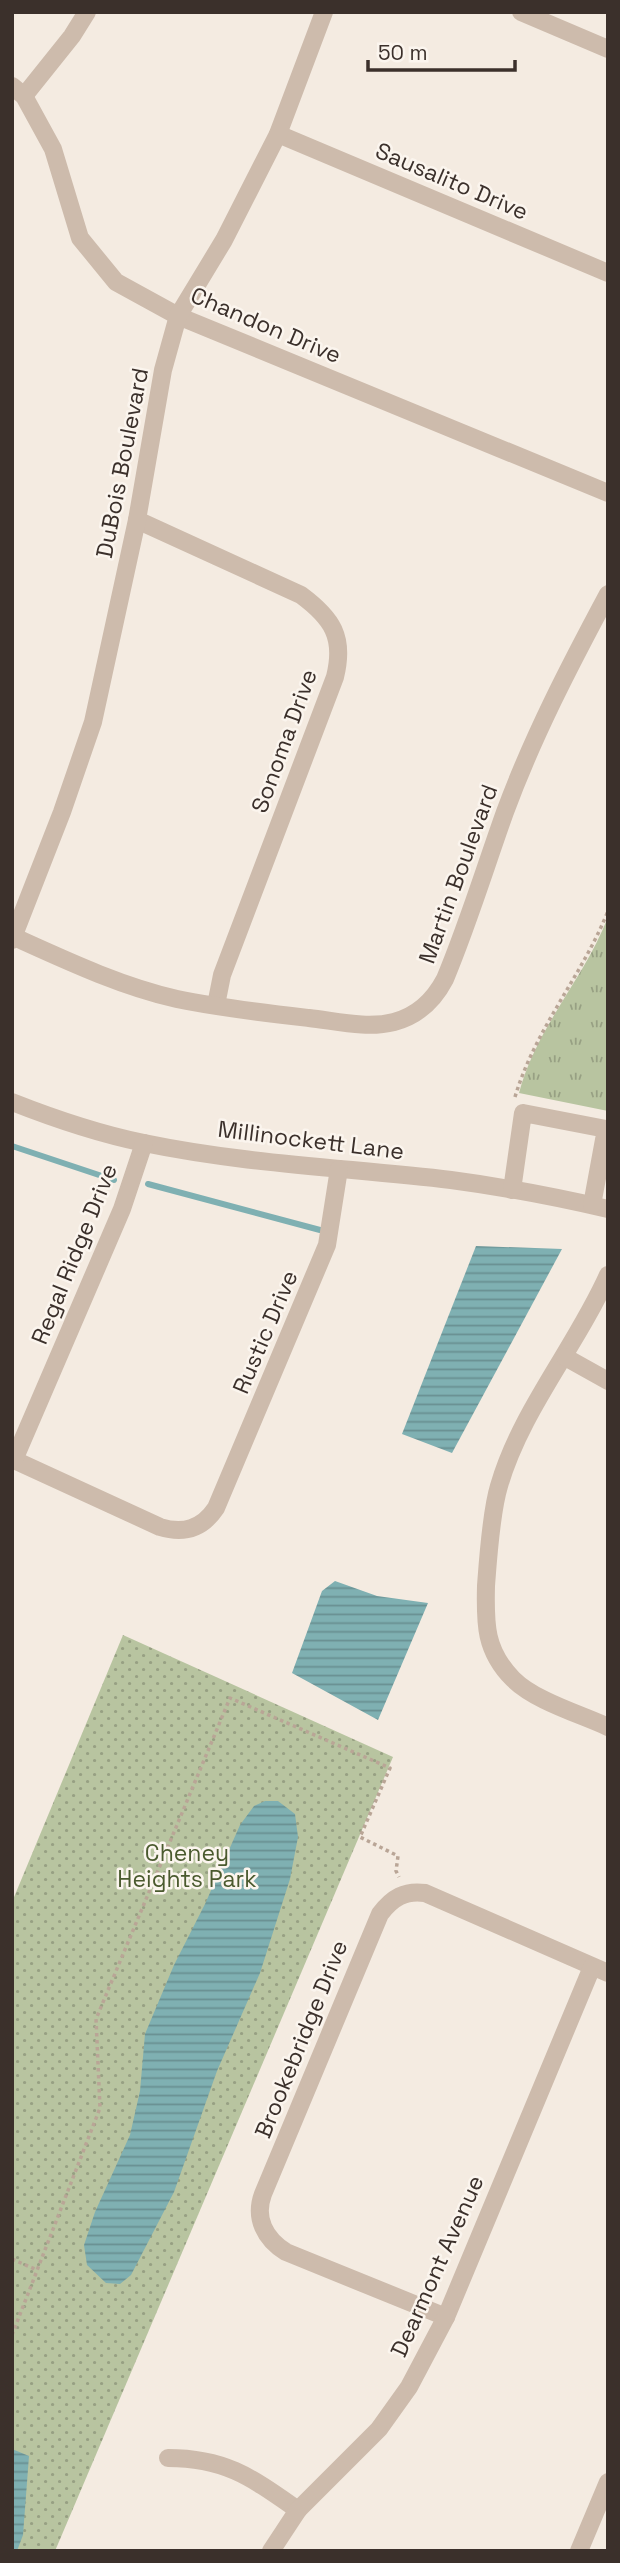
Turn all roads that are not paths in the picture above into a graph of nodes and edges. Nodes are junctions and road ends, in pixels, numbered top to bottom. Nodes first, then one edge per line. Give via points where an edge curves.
1 (87, 12) edge
2 (324, 12) edge
3 (521, 12) edge
4 (608, 49) edge
5 (18, 91) edge
6 (278, 134) junction
7 (608, 273) edge
8 (178, 316) junction
9 (608, 493) edge
10 (137, 520) junction
11 (608, 594) edge
12 (13, 937) edge
13 (216, 1005) junction
14 (12, 1102) edge
15 (144, 1143) junction
16 (339, 1169) junction
17 (512, 1190) junction
18 (600, 1207) edge
19 (608, 1275) edge
20 (565, 1357) junction
21 (608, 1381) edge
22 (13, 1460) edge
23 (608, 1727) edge
24 (600, 1970) edge
25 (446, 2317) junction
26 (168, 2458) dead end
27 (608, 2482) edge
28 (298, 2510) junction
29 (271, 2551) edge
30 (579, 2551) edge

1 - 5 street via 72,36
2 - 6 street, DuBois Boulevard
3 - 4 street
5 - 8 street, Chandon Drive via 53,149 80,238 116,282
6 - 7 street, Sausalito Drive
6 - 8 street, DuBois Boulevard via 224,240
8 - 9 street, Chandon Drive
8 - 10 street, DuBois Boulevard via 163,370
10 - 12 street, DuBois Boulevard via 93,722
10 - 13 street, Sonoma Drive via 302,595 330,621 339,649 335,677 222,975
11 - 13 street, Martin Boulevard via 531,749 459,945 432,999 404,1018 379,1024
12 - 13 street, Martin Boulevard via 111,979
14 - 15 street, Millinockett Lane
15 - 16 street, Millinockett Lane
15 - 22 street, Regal Ridge Drive via 122,1209
16 - 17 street, Millinockett Lane
16 - 22 street, Rustic Drive via 327,1245 312,1288 216,1508 201,1524 170,1530
17 - 18 street, Millinockett Lane
17 - 18 street via 523,1113 606,1129
19 - 20 street
20 - 21 street
20 - 23 street via 518,1439 498,1488 485,1621 494,1653 514,1680
24 - 25 street, Dearmont Avenue
24 - 25 street, Brookebridge Drive via 425,1893 396,1897 380,1914 263,2194 259,2214 269,2239 286,2252
25 - 28 street, Dearmont Avenue via 419,2370 379,2429
26 - 28 street via 211,2461 255,2480
27 - 30 street
28 - 29 street, Dearmont Avenue

